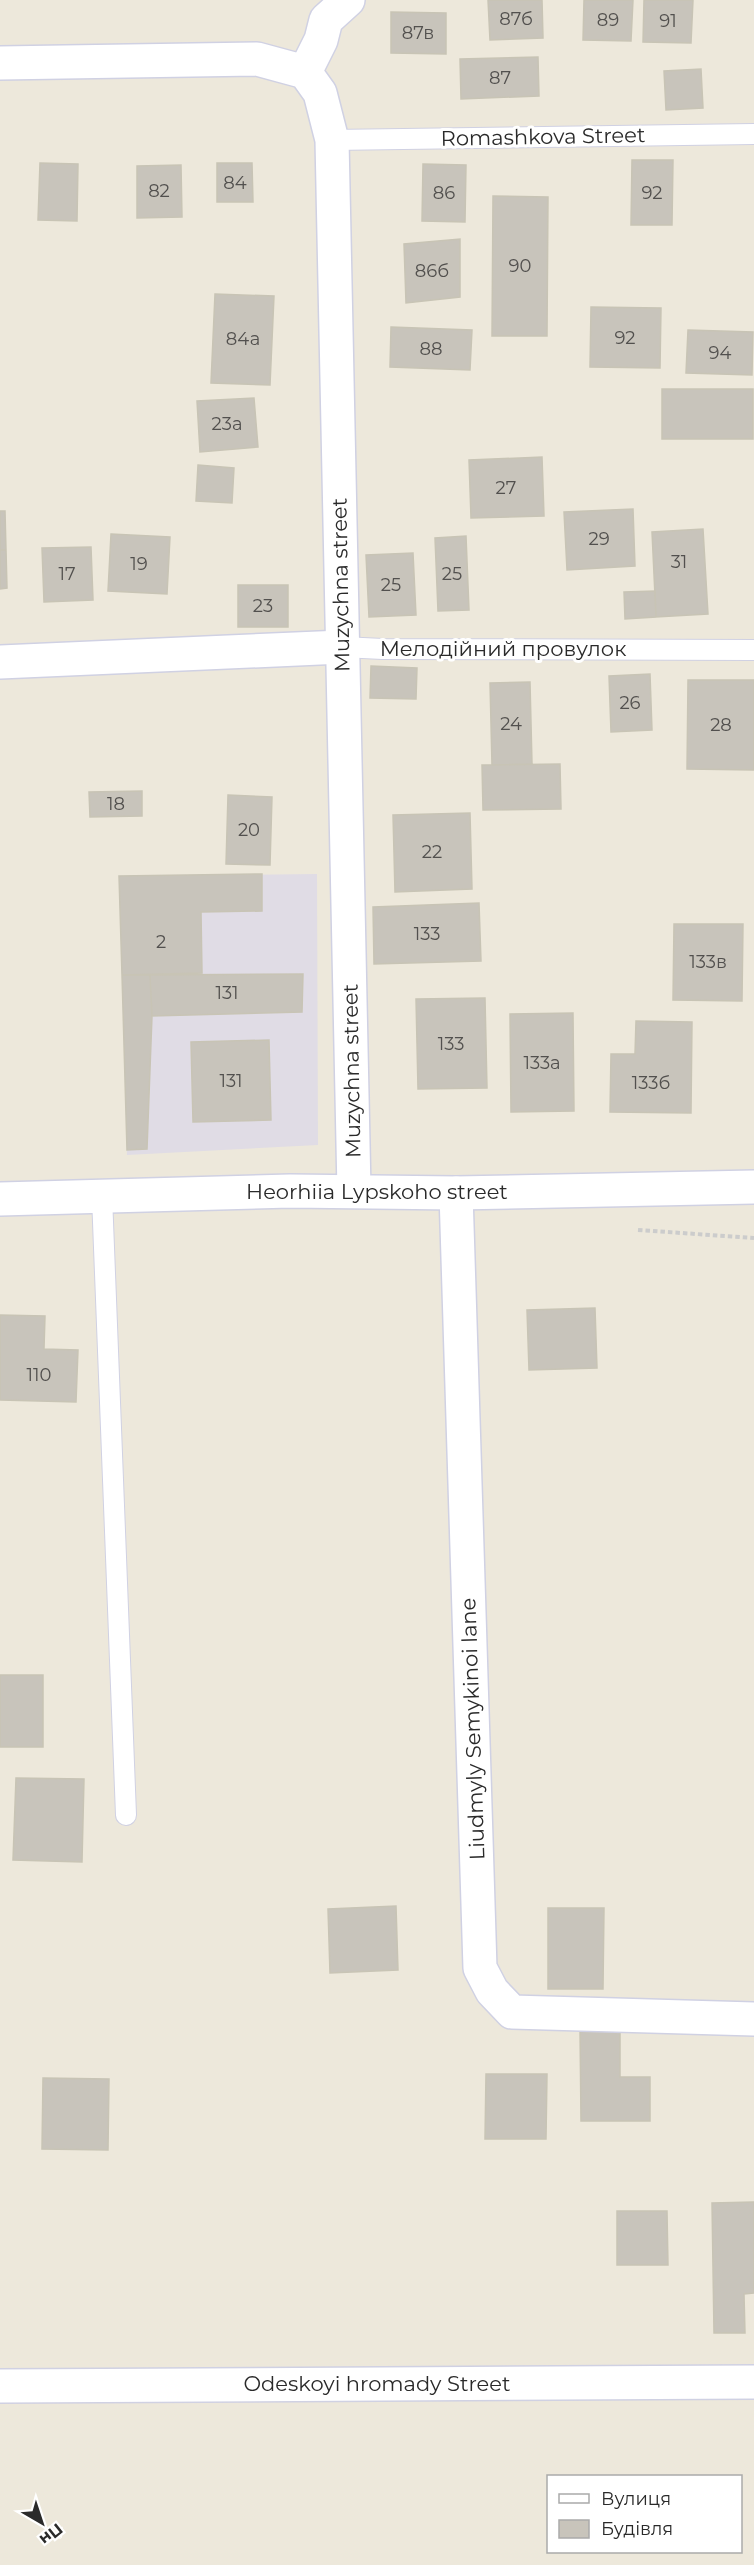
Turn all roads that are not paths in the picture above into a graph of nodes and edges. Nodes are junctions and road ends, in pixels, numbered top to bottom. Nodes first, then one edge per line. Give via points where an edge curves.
1 (348, 0) edge
2 (0, 63) edge
3 (305, 72) junction
4 (754, 134) edge
5 (332, 140) junction
6 (342, 647) junction
7 (754, 650) edge
8 (0, 662) edge
9 (754, 1187) edge
10 (354, 1191) junction
11 (456, 1193) junction
12 (102, 1196) junction
13 (0, 1199) edge
14 (126, 1815) dead end
15 (754, 2019) edge
16 (754, 2382) edge
17 (0, 2386) edge

1 - 3 street via 326,20
2 - 3 street via 257,59
3 - 5 street, Muzychna street via 320,93
4 - 5 lane, Romashkova Street
5 - 6 street, Muzychna street
6 - 7 lane, Мелодійний провулок
6 - 8 street, Мелодійний провулок
6 - 10 street, Muzychna street
9 - 11 street, Heorhiia Lypskoho street
10 - 11 street, Heorhiia Lypskoho street
10 - 12 street, Heorhiia Lypskoho street
11 - 15 street, Liudmyly Semykinoi lane via 480,1968 492,1991 512,2012
12 - 13 street, Heorhiia Lypskoho street
12 - 14 lane
16 - 17 street, Odeskoyi hromady Street

